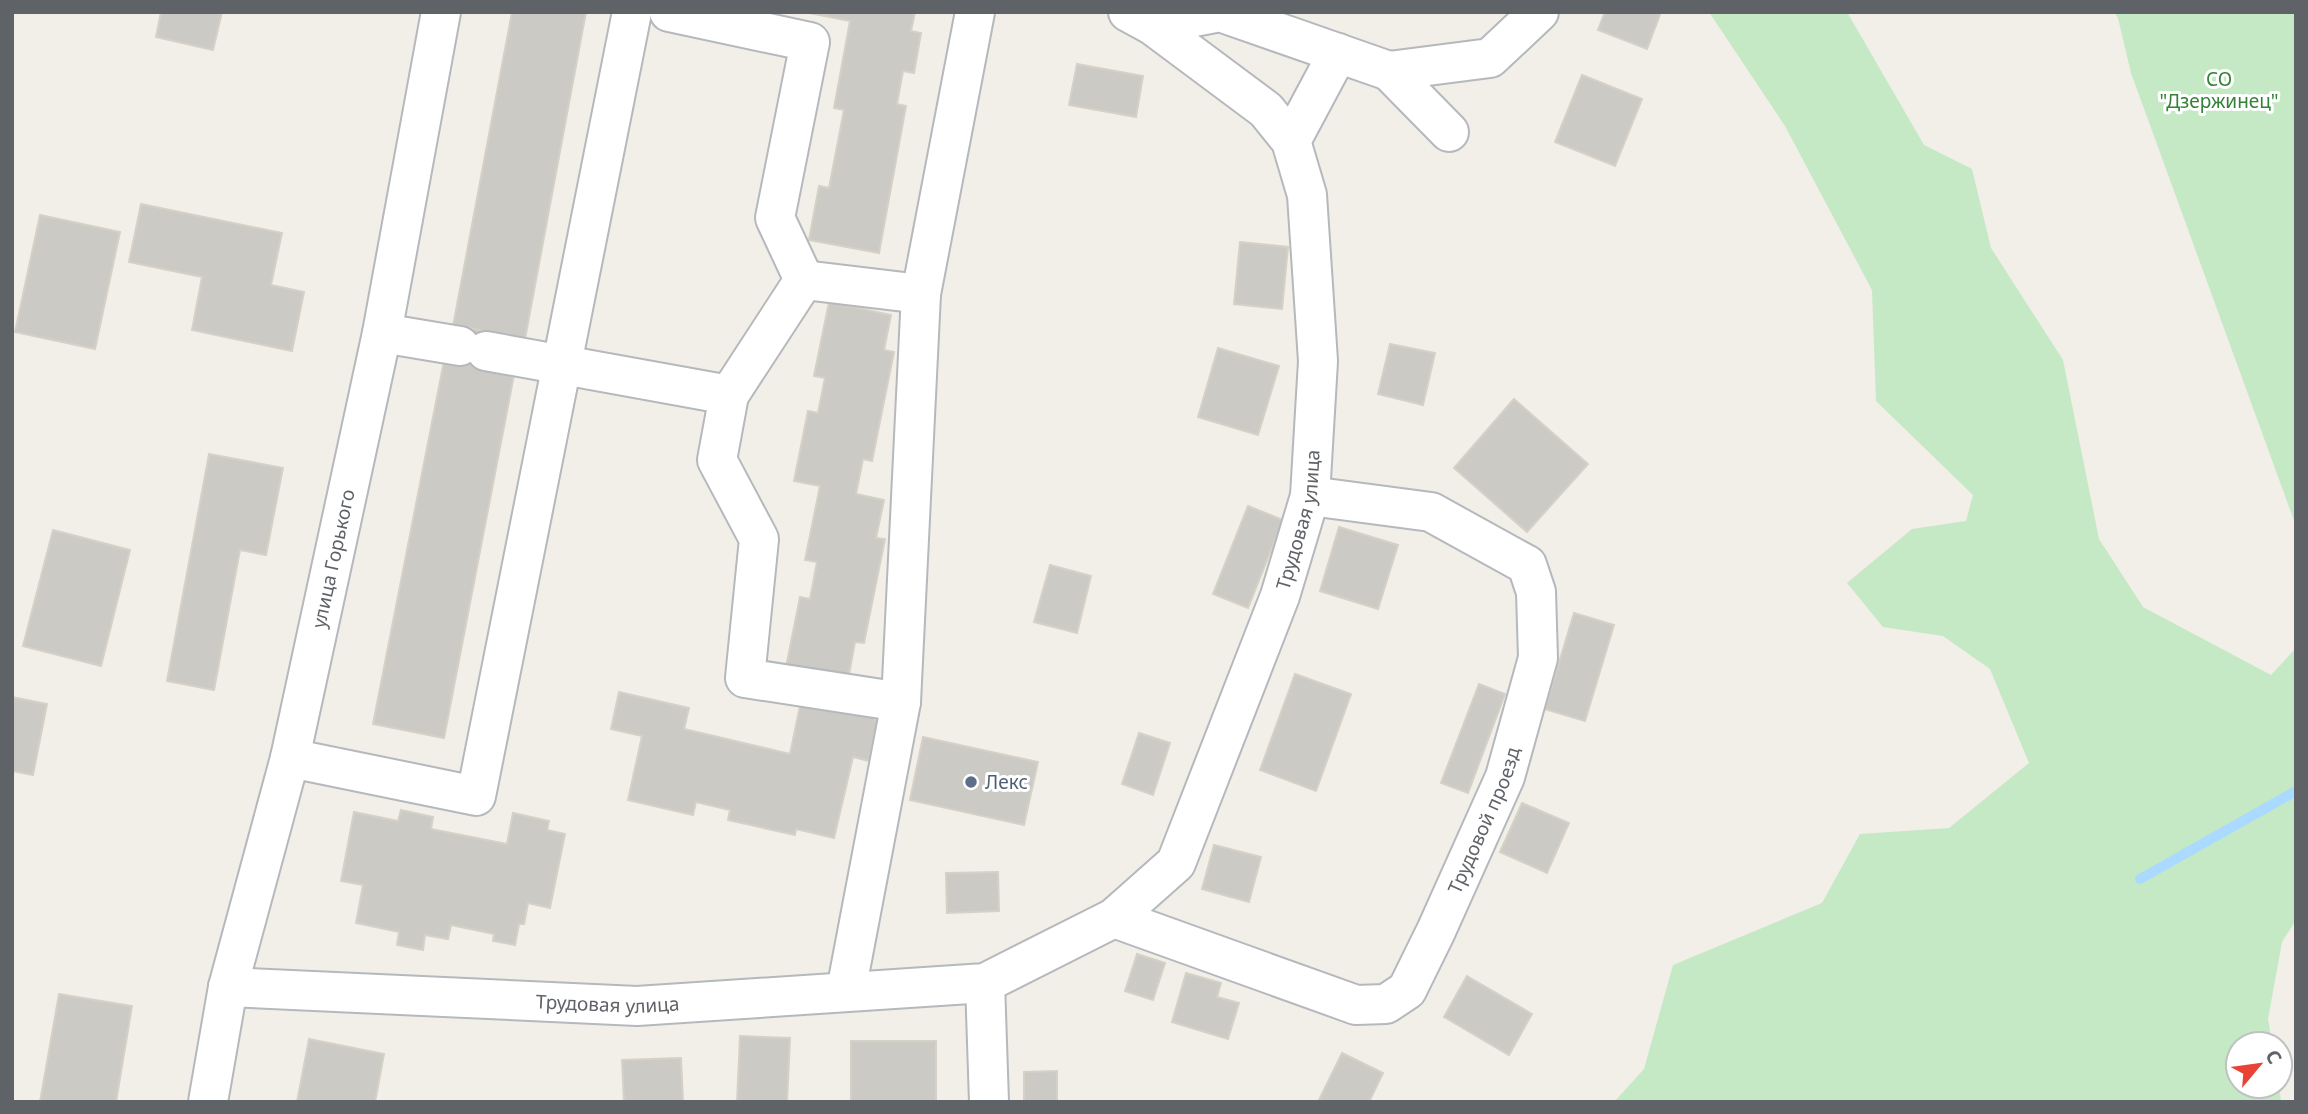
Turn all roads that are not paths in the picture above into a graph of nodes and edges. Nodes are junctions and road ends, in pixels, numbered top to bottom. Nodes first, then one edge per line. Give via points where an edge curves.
1 (441, 12) edge
2 (632, 12) edge
3 (669, 12) edge
4 (975, 12) edge
5 (1539, 12) edge
6 (1140, 19) edge
7 (1338, 53) junction
8 (1389, 71) junction
9 (1449, 132) dead end
10 (1291, 141) junction
11 (804, 280) junction
12 (921, 294) junction
13 (382, 332) junction
14 (561, 364) junction
15 (729, 395) junction
16 (1310, 496) junction
17 (901, 702) junction
18 (290, 758) junction
19 (1114, 918) junction
20 (985, 983) junction
21 (228, 987) junction
22 (846, 991) junction
23 (208, 1102) edge
24 (989, 1102) edge

1 - 13 street, улица Горького
2 - 14 street
3 - 11 street via 810,42 775,218
4 - 12 street
5 - 8 street via 1490,58
6 - 7 street via 1220,12
6 - 10 street, Трудовая улица via 1266,110
7 - 8 street
7 - 10 street
8 - 9 street
10 - 16 street, Трудовая улица via 1307,195 1318,361
11 - 12 street
11 - 15 street
12 - 17 street
13 - 14 street
13 - 18 street, улица Горького
14 - 15 street
14 - 18 street via 476,796
15 - 17 street via 716,460 759,539 745,678
16 - 19 street, Трудовая улица via 1280,596 1176,863
16 - 19 street, Трудовой проезд via 1431,512 1527,565 1536,592 1538,657 1505,777 1436,931 1407,990 1386,1004 1356,1005
17 - 22 street
18 - 21 street, улица Горького
19 - 20 street, Трудовая улица
20 - 22 street, Трудовая улица
20 - 24 street
21 - 22 street, Трудовая улица via 637,1006
21 - 23 street, улица Горького

